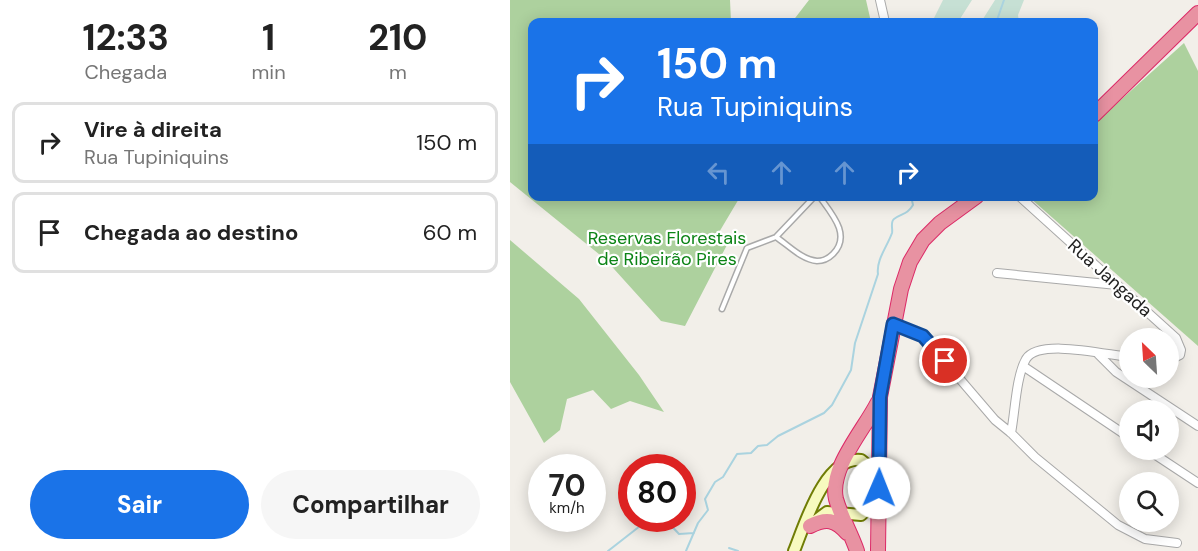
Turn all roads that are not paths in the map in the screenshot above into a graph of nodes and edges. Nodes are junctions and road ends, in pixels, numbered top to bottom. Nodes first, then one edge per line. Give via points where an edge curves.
1 (880, 0) edge
2 (1198, 13) edge
3 (884, 18) edge
4 (1098, 111) edge
5 (812, 201) edge
6 (821, 201) edge
7 (970, 201) edge
8 (1025, 201) edge
9 (777, 237) junction
10 (998, 273) dead end
11 (1117, 285) junction
12 (722, 309) dead end
13 (893, 324) junction
14 (1165, 328) edge
15 (1098, 354) junction
16 (1119, 356) edge
17 (1023, 366) junction
18 (880, 397) junction
19 (1198, 426) edge
20 (1119, 431) edge
21 (1011, 433) junction
22 (1163, 460) edge
23 (838, 466) junction
24 (1198, 483) edge
25 (879, 493) junction
26 (842, 513) junction
27 (810, 526) junction
28 (799, 538) junction
29 (1177, 543) dead end
30 (855, 546) edge
31 (794, 551) edge
32 (878, 551) edge

1 - 3 street
2 - 4 highway
5 - 9 lane
6 - 9 lane via 842,236 829,258 817,261 802,255
7 - 13 highway via 923,240 910,262
8 - 11 street, Rua Jangada
9 - 12 lane via 747,248
10 - 11 street
11 - 14 street, Rua Jangada
13 - 18 highway
13 - 21 street via 913,331 931,344 987,412
15 - 16 street
15 - 17 street via 1055,348 1037,350
15 - 19 street via 1116,372
17 - 20 street
17 - 21 street
18 - 23 highway
18 - 25 highway
21 - 29 street via 1035,458 1131,534
22 - 24 street
23 - 25 main road via 861,460 870,468
23 - 26 highway via 835,489
23 - 28 main road via 813,504
25 - 26 main road via 861,515
25 - 32 highway
26 - 27 main road via 826,512
26 - 30 highway
27 - 28 main road
27 - 30 highway via 834,521
28 - 31 main road

